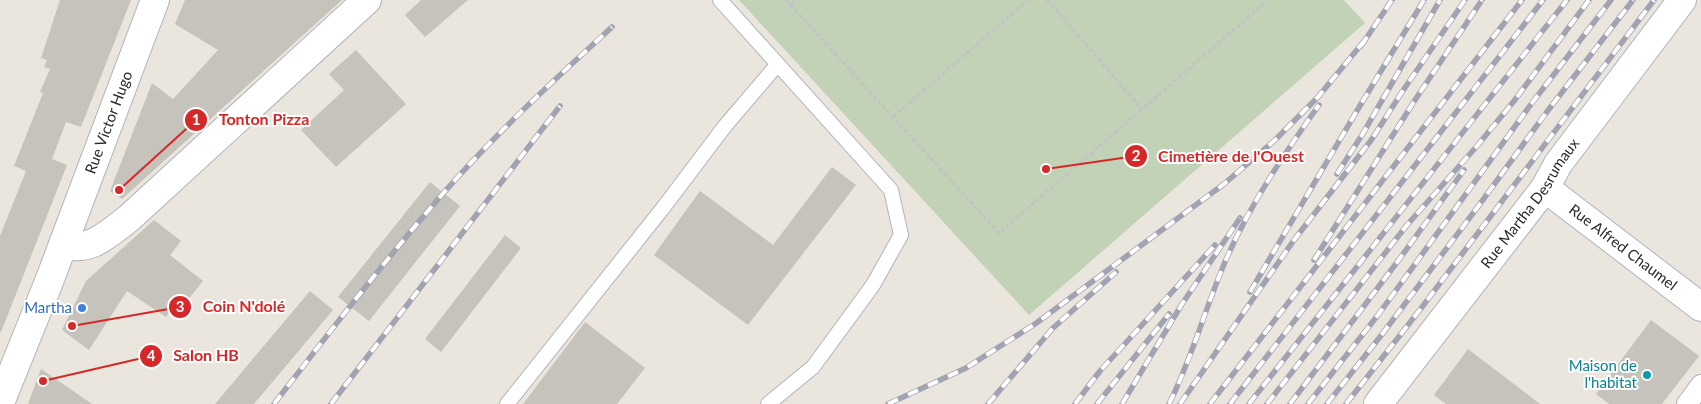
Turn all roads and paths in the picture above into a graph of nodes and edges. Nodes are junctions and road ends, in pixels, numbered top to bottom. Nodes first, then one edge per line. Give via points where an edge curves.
1 (154, 0) edge
2 (367, 0) edge
3 (720, 0) edge
4 (786, 0) edge
5 (796, 0) edge
6 (1028, 0) edge
7 (1047, 0) edge
8 (1268, 0) edge
9 (1682, 0) edge
10 (790, 5) junction
11 (777, 64) junction
12 (1142, 109) junction
13 (893, 117) junction
14 (1545, 188) junction
15 (63, 244) junction
16 (1701, 307) edge
17 (1701, 385) edge
18 (0, 404) edge
19 (507, 404) edge
20 (768, 404) edge
21 (1378, 404) edge
22 (1687, 404) edge

1 - 15 street, Rue Victor Hugo
2 - 15 street via 128,219 102,239 73,247
3 - 11 lane
4 - 10 path
5 - 10 path
6 - 13 path
7 - 12 path
8 - 12 path
9 - 14 street, Rue Martha Desrumaux via 1558,164
10 - 13 path
11 - 19 lane
11 - 20 lane via 891,190 901,235 873,285 813,367
12 - 13 path via 999,233
14 - 16 street, Rue Alfred Chaumel
14 - 21 street, Rue Martha Desrumaux
15 - 18 street, Rue Victor Hugo
17 - 22 street

